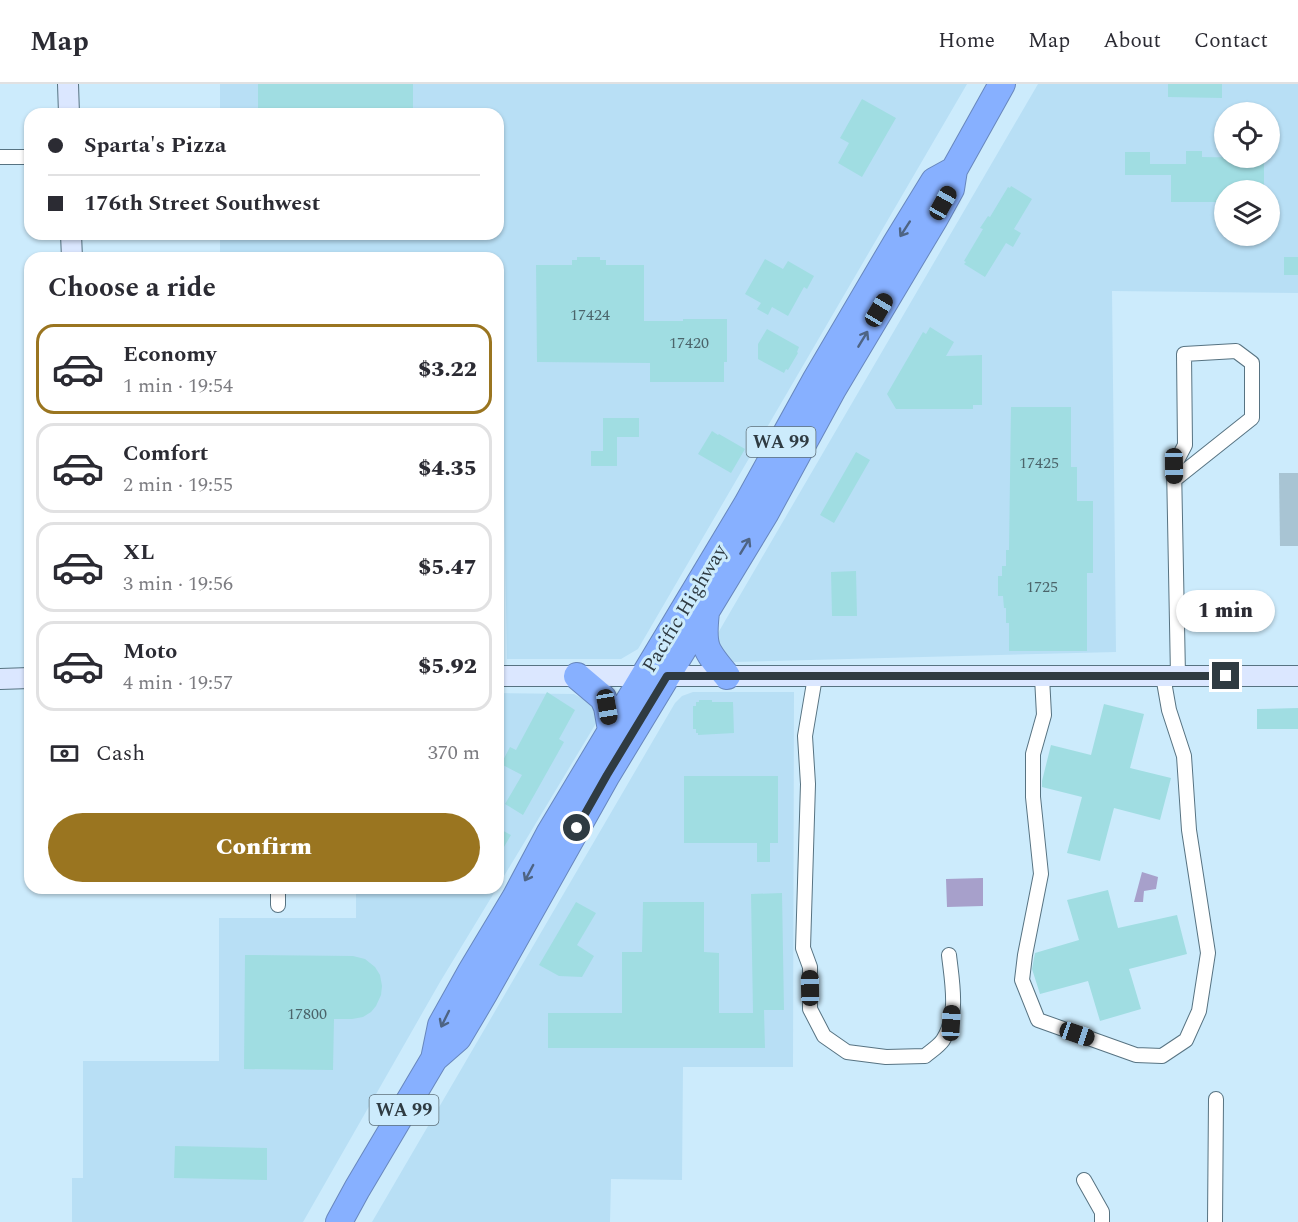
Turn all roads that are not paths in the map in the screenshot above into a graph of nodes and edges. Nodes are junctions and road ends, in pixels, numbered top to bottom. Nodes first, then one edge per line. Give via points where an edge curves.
1 (68, 84) edge
2 (1002, 84) edge
3 (69, 108) edge
4 (0, 157) edge
5 (24, 157) edge
6 (954, 170) junction
7 (1174, 480) junction
8 (706, 610) junction
9 (504, 676) edge
10 (577, 676) junction
11 (655, 676) junction
12 (727, 676) junction
13 (1170, 676) junction
14 (1298, 676) edge
15 (815, 677) junction
16 (1042, 677) junction
17 (24, 678) edge
18 (0, 679) edge
19 (611, 730) junction
20 (278, 894) edge
21 (278, 904) dead end
22 (501, 923) junction
23 (949, 955) dead end
24 (476, 1008) junction
25 (434, 1059) junction
26 (1215, 1099) dead end
27 (1084, 1180) dead end
28 (339, 1222) edge
29 (1102, 1222) edge
30 (1215, 1222) edge

1 - 3 street
2 - 6 highway, Pacific Highway / WA 99
4 - 5 street
8 -> 6 highway, Pacific Highway / WA 99 via 935,218 951,189
6 -> 11 highway, Pacific Highway / WA 99 via 934,181 885,261 816,379
7 - 7 street via 1174,466 1185,445 1184,354 1236,351 1252,363 1251,418
7 - 13 street
8 - 11 highway, Pacific Highway / WA 99
8 - 12 highway via 705,645
9 - 10 street
10 - 11 street
10 - 19 highway via 603,698
11 - 12 street
11 - 19 highway, Pacific Highway / WA 99
11 - 24 highway, Pacific Highway / WA 99 via 607,775
12 - 15 street
13 - 14 street
13 - 16 street
13 - 16 street via 1169,710 1184,756 1189,830 1208,953 1199,1011 1186,1040 1162,1056 1136,1055 1038,1020 1022,980 1041,874 1033,754 1044,715
15 - 16 street
15 - 23 street via 805,736 808,784 803,948 810,967 810,1009 824,1036 847,1052 925,1056 942,1041 951,1023 953,988
17 - 18 street
19 -> 22 highway, Pacific Highway / WA 99
20 - 21 street
22 - 24 highway via 498,946 475,989
22 -> 25 highway, Pacific Highway / WA 99 via 441,1025
24 - 25 highway, Pacific Highway / WA 99 via 458,1038
25 - 28 highway, Pacific Highway / WA 99
26 - 30 street
27 - 29 street via 1102,1212

